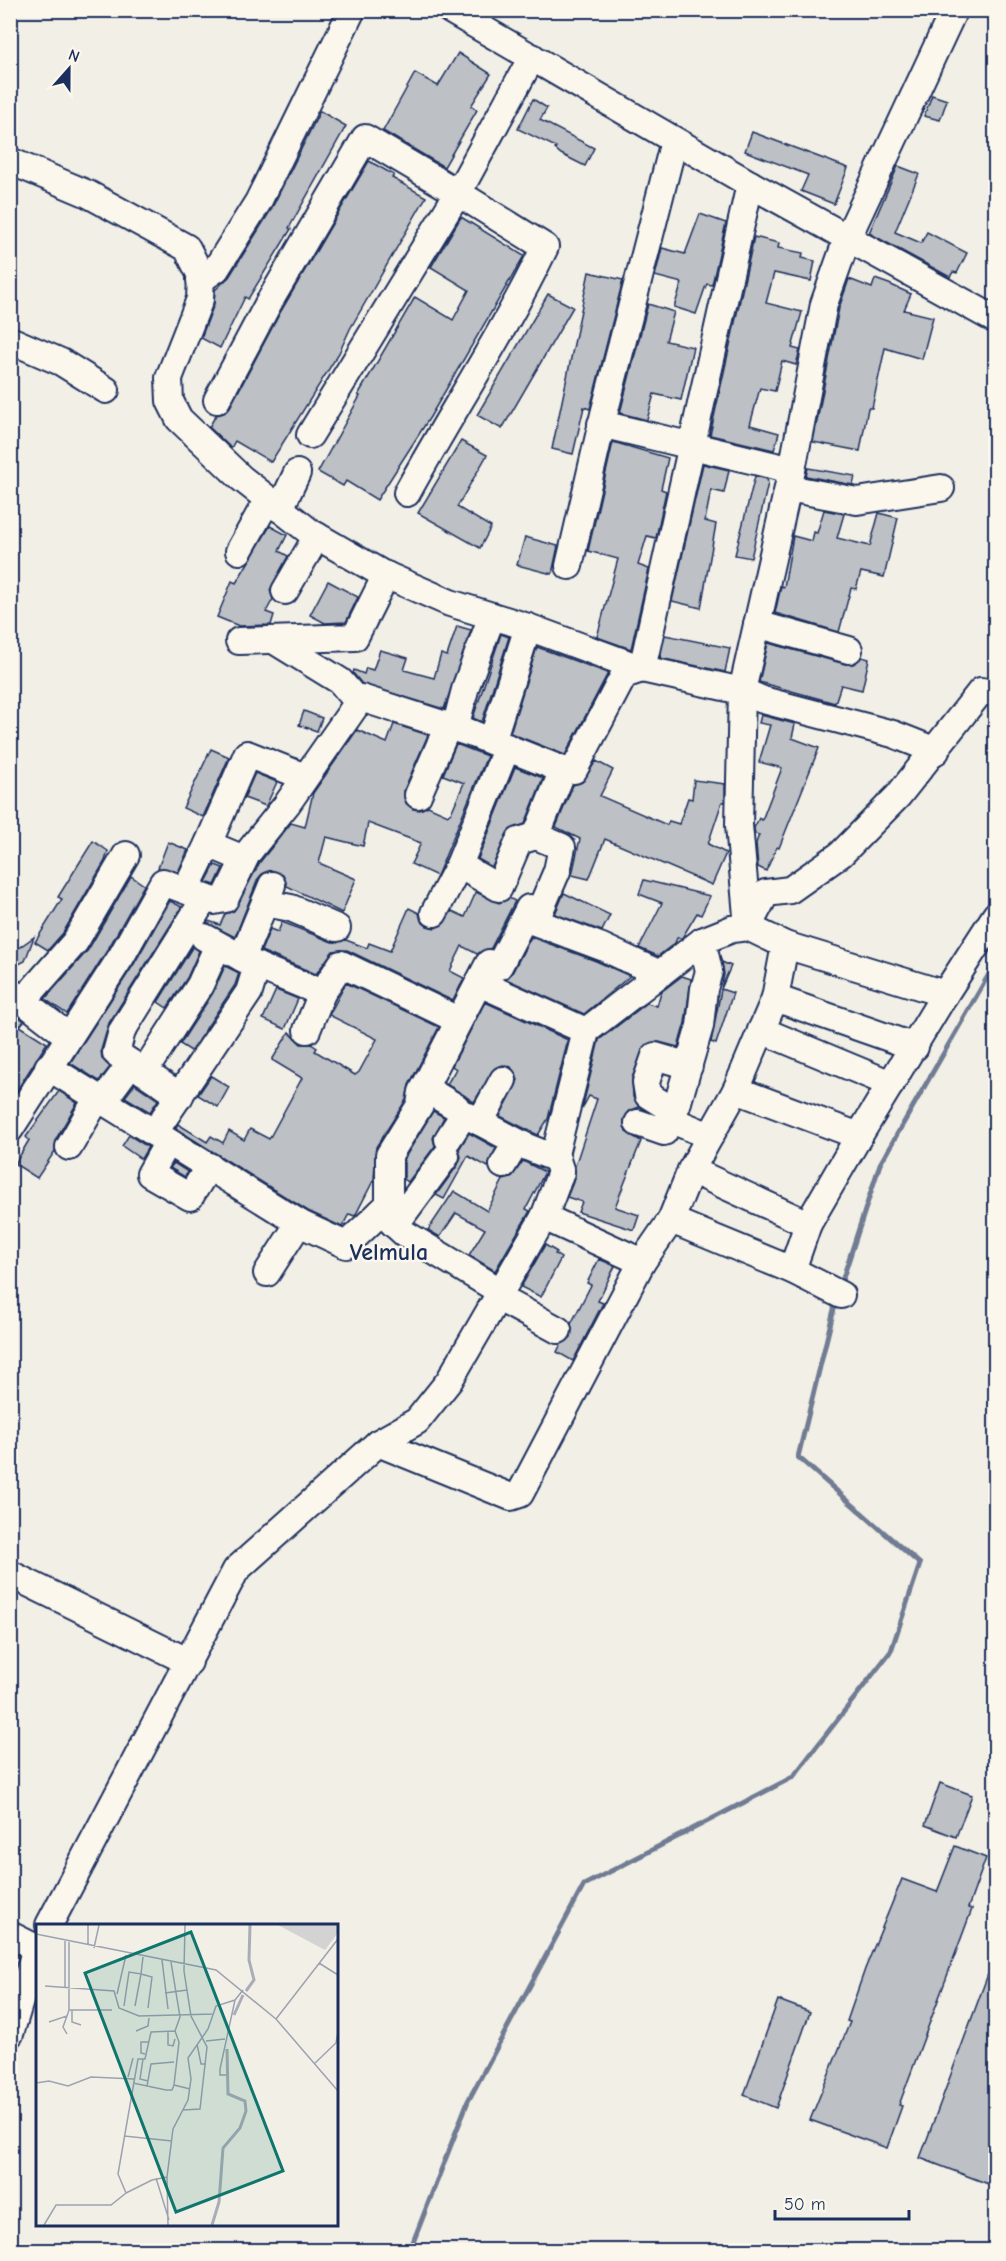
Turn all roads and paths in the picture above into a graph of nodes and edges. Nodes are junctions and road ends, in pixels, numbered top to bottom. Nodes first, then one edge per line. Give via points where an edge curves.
1 (352, 10) edge
2 (450, 10) edge
3 (954, 10) edge
4 (532, 57) junction
5 (674, 141) junction
6 (10, 161) edge
7 (750, 184) junction
8 (458, 193) junction
9 (847, 239) junction
10 (200, 280) junction
11 (996, 320) edge
12 (10, 340) edge
13 (106, 390) dead end
14 (217, 400) dead end
15 (602, 424) junction
16 (310, 435) dead end
17 (692, 446) junction
18 (297, 473) dead end
19 (790, 479) junction
20 (941, 488) dead end
21 (406, 493) dead end
22 (274, 504) junction
23 (316, 536) junction
24 (239, 551) dead end
25 (569, 566) dead end
26 (386, 575) junction
27 (285, 591) dead end
28 (492, 616) junction
29 (757, 624) junction
30 (528, 627) junction
31 (239, 641) dead end
32 (274, 641) junction
33 (849, 650) dead end
34 (642, 669) junction
35 (742, 691) junction
36 (996, 693) edge
37 (358, 702) junction
38 (452, 727) junction
39 (499, 744) junction
40 (936, 751) junction
41 (563, 770) junction
42 (305, 777) junction
43 (418, 795) dead end
44 (537, 836) junction
45 (208, 844) junction
46 (126, 855) dead end
47 (244, 859) junction
48 (459, 866) junction
49 (196, 893) junction
50 (539, 913) junction
51 (434, 914) dead end
52 (996, 915) edge
53 (747, 927) junction
54 (188, 928) junction
55 (337, 928) dead end
56 (702, 941) junction
57 (218, 945) junction
58 (785, 945) junction
59 (249, 962) junction
60 (660, 974) junction
61 (479, 982) junction
62 (322, 993) junction
63 (945, 994) junction
64 (17, 996) edge
65 (775, 998) junction
66 (458, 1020) junction
67 (308, 1030) dead end
68 (760, 1030) junction
69 (586, 1031) junction
70 (68, 1036) junction
71 (915, 1047) junction
72 (689, 1066) junction
73 (48, 1067) junction
74 (138, 1067) junction
75 (503, 1080) dead end
76 (891, 1084) junction
77 (424, 1088) junction
78 (736, 1090) junction
79 (180, 1096) junction
80 (100, 1099) junction
81 (456, 1107) dead end
82 (672, 1114) junction
83 (480, 1122) junction
84 (638, 1123) dead end
85 (10, 1129) edge
86 (710, 1136) junction
87 (860, 1136) junction
88 (161, 1137) junction
89 (517, 1142) junction
90 (69, 1147) dead end
91 (557, 1159) junction
92 (209, 1166) junction
93 (503, 1166) dead end
94 (691, 1170) junction
95 (544, 1217) junction
96 (388, 1219) junction
97 (671, 1220) junction
98 (299, 1223) junction
99 (808, 1224) junction
100 (642, 1262) junction
101 (792, 1270) junction
102 (267, 1273) dead end
103 (841, 1295) dead end
104 (501, 1296) junction
105 (558, 1330) dead end
106 (378, 1443) junction
107 (10, 1574) edge
108 (189, 1662) junction
109 (50, 1924) edge
110 (10, 1935) edge
111 (36, 1947) edge
112 (36, 1950) edge
113 (10, 2034) edge

1 - 10 street via 258,202 216,269
2 - 4 street
3 - 9 street
4 - 5 street
4 - 8 street
5 - 7 street
5 - 15 street
6 - 10 street via 88,194 187,248
7 - 9 street
7 - 17 street
8 - 14 street via 365,138
8 - 16 street
8 - 21 street via 545,247 514,311
9 - 11 street
9 - 19 street via 824,304
10 - 22 street via 200,299 169,378 170,401 182,422
12 - 13 street via 61,362
15 - 17 street
15 - 25 street
17 - 19 street
17 - 34 street
18 - 22 street
19 - 20 street via 857,501
19 - 29 street
22 - 23 street
22 - 24 street
23 - 26 street
23 - 27 street
26 - 28 street via 450,603
26 - 32 street via 355,637
28 - 30 street
28 - 38 street
29 - 33 street
29 - 35 street
30 - 34 street
30 - 39 street
31 - 32 street
32 - 37 street via 340,681
34 - 35 street
34 - 41 street via 624,675 574,770
35 - 40 street via 893,734
35 - 53 street via 739,825
36 - 40 street via 981,691
37 - 38 street via 361,698
37 - 42 street
38 - 39 street
38 - 43 street
39 - 41 street
39 - 48 street
40 - 53 street via 840,854 790,890 766,893
41 - 44 street
42 - 45 street via 248,754
42 - 47 street
44 - 48 street via 519,841 499,888
44 - 50 street via 562,847 557,871
45 - 47 street
45 - 49 street
46 - 64 street via 75,942
47 - 49 street via 225,900 219,902
48 - 51 street
49 - 54 street
49 - 70 street via 163,882 121,957
50 - 60 street via 535,922
50 - 61 street via 529,908 499,966 489,963
52 - 63 street
53 - 56 street
53 - 58 street
54 - 57 street
54 - 74 street via 122,1031 116,1053
55 - 59 street via 269,894
56 - 60 street
56 - 72 street via 709,971
57 - 59 street
57 - 74 street via 200,985
58 - 63 street
58 - 65 street
59 - 62 street
59 - 79 street via 249,992
60 - 69 street
61 - 66 street
61 - 69 street
62 - 66 street via 340,964
62 - 67 street
63 - 71 street
64 - 70 street
65 - 68 street
65 - 71 street
66 - 77 street
68 - 76 street
68 - 78 street
69 - 91 street via 555,1154
70 - 73 street
71 - 76 street
72 - 82 street
72 - 82 street via 655,1056 646,1082 648,1095
73 - 80 street
73 - 85 street
74 - 79 street
74 - 80 street
75 - 83 street
76 - 87 street
77 - 81 street
77 - 96 street via 420,1105 389,1155
78 - 86 street
78 - 87 street
79 - 88 street
80 - 88 street
80 - 90 street
82 - 84 street via 664,1132
82 - 86 street
83 - 89 street
83 - 96 street via 464,1114 447,1148
86 - 94 street
87 - 99 street
88 - 92 street
88 - 92 street via 150,1174 190,1197
89 - 91 street
89 - 93 street
91 - 95 street via 561,1172
92 - 98 street
94 - 97 street
94 - 99 street
95 - 100 street
95 - 104 street
96 - 98 street via 346,1245
96 - 104 street
97 - 100 street
97 - 101 street
98 - 102 street
99 - 101 street
100 - 106 street via 517,1497
101 - 103 street
104 - 105 street
104 - 106 street via 449,1382 417,1420
106 - 108 street via 236,1570
107 - 108 street
108 - 109 street
110 - 111 street
112 - 113 street

